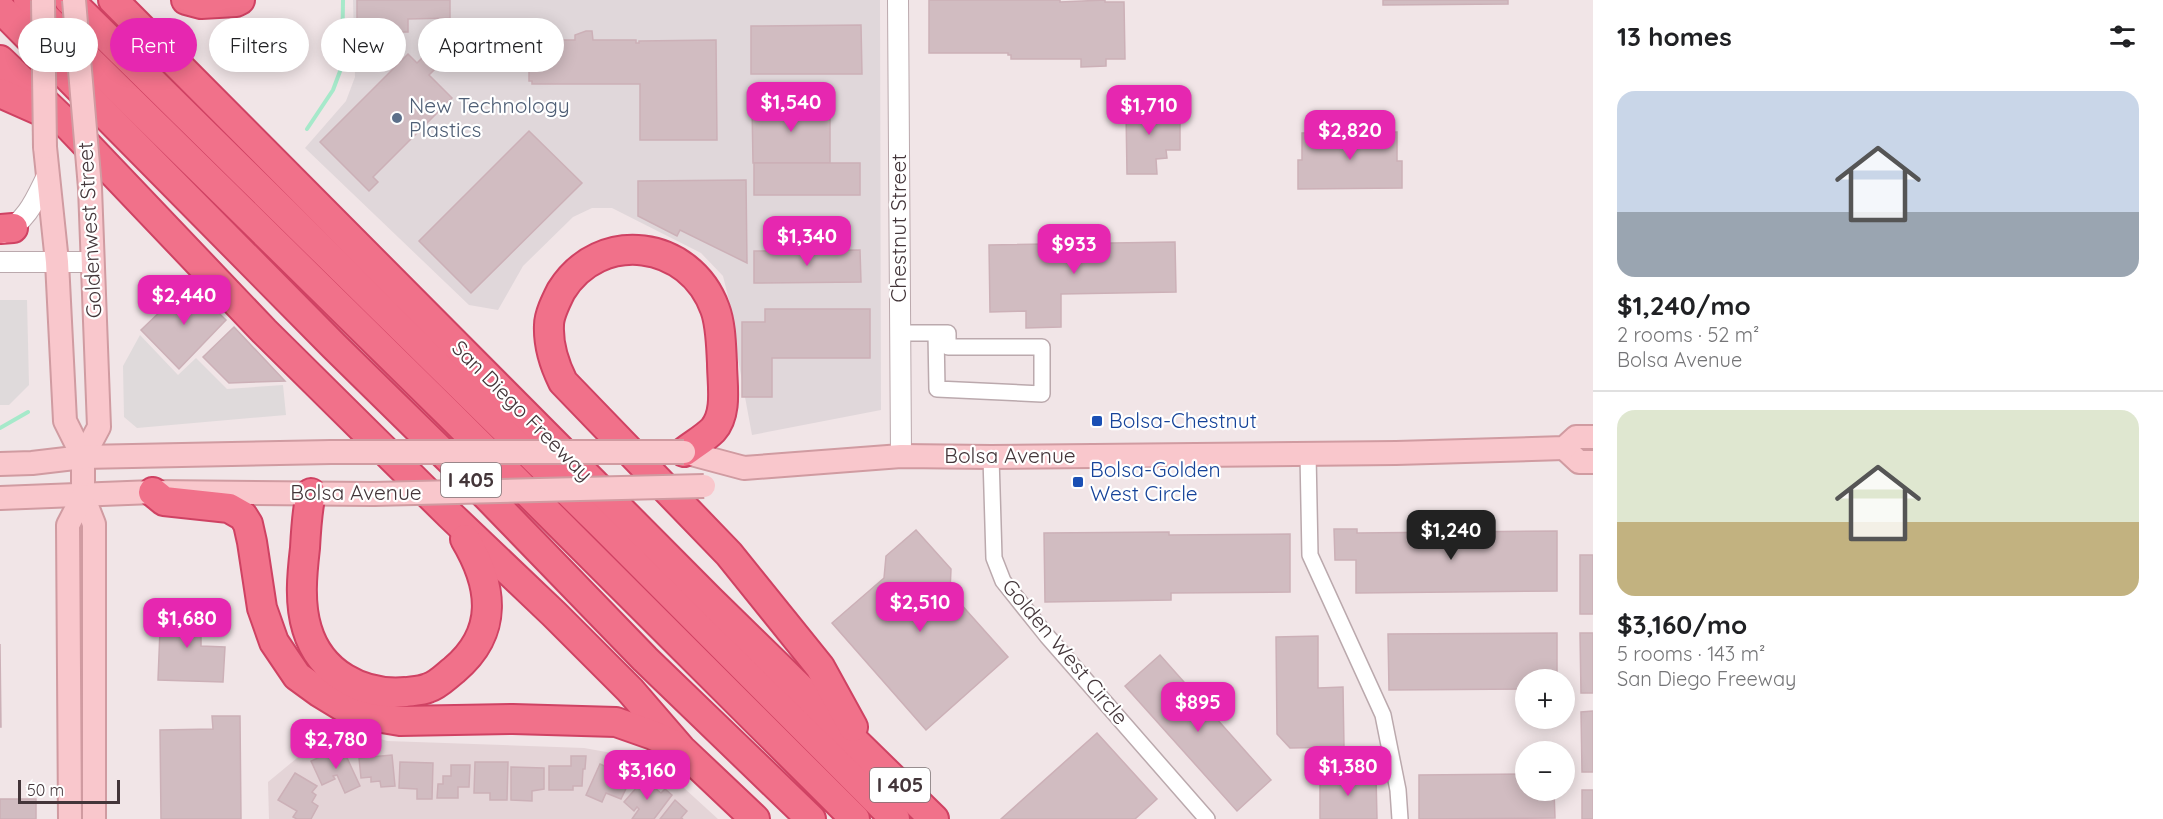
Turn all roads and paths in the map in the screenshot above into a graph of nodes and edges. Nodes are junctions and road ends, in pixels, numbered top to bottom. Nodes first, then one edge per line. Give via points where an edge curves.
1 (27, 0) edge
2 (43, 0) edge
3 (69, 0) edge
4 (74, 0) edge
5 (113, 0) edge
6 (186, 0) edge
7 (240, 0) edge
8 (898, 0) edge
9 (0, 8) edge
10 (0, 60) edge
11 (0, 93) edge
12 (64, 121) junction
13 (132, 141) junction
14 (47, 176) junction
15 (4, 230) edge
16 (280, 249) junction
17 (0, 262) edge
18 (57, 262) junction
19 (92, 262) junction
20 (900, 333) junction
21 (936, 333) junction
22 (1593, 436) edge
23 (1564, 448) junction
24 (684, 452) junction
25 (1308, 454) junction
26 (901, 456) junction
27 (83, 457) junction
28 (991, 457) junction
29 (1593, 462) edge
30 (0, 464) edge
31 (744, 468) junction
32 (153, 492) junction
33 (311, 493) junction
34 (83, 496) junction
35 (0, 498) edge
36 (450, 515) junction
37 (710, 600) junction
38 (772, 698) junction
39 (681, 749) junction
40 (866, 751) junction
41 (70, 819) edge
42 (94, 819) edge
43 (755, 819) edge
44 (811, 819) edge
45 (855, 819) edge
46 (895, 819) edge
47 (934, 819) edge
48 (1207, 819) edge
49 (1400, 819) edge

1 - 16 highway
2 - 14 main road, Goldenwest Street, bridge
3 - 38 highway
4 - 19 main road, Goldenwest Street, bridge via 93,224
5 - 37 highway, San Diego Freeway / I 405
6 - 7 highway via 201,4
8 - 20 street, Chestnut Street
9 - 13 highway, I 405
10 - 12 highway
11 - 12 highway
12 - 36 highway via 264,332
13 - 16 highway
13 - 44 highway, I 405 via 645,659
14 - 15 street via 30,210
14 - 18 main road, Goldenwest Street
16 - 45 highway
17 - 18 street
18 - 19 street
18 - 27 main road, Goldenwest Street via 65,422
19 - 27 main road, Goldenwest Street via 99,427
20 - 21 street
20 - 26 street, Chestnut Street
21 - 21 street via 948,333 948,347 1042,347 1042,394 938,389
22 - 23 main road, Bolsa Avenue via 1576,437
23 - 25 main road, Bolsa Avenue
23 - 29 main road via 1579,462
24 - 27 main road, Bolsa Avenue, bridge
24 - 31 main road, Bolsa Avenue
24 - 40 highway via 714,428 723,402 716,310 704,287 683,264 659,253 638,249 612,252 586,263 568,280 549,323 549,344 562,382 729,554 820,667
25 - 28 main road, Bolsa Avenue
25 - 49 street via 1310,555 1383,716
26 - 28 main road, Bolsa Avenue
26 - 31 main road, Bolsa Avenue
27 - 30 main road, Bolsa Avenue
27 - 34 main road, Goldenwest Street
28 - 48 street, Golden West Circle via 994,558 1003,581
31 - 33 main road, Bolsa Avenue, bridge via 704,486
32 - 33 main road, Bolsa Avenue
32 - 34 main road, Bolsa Avenue
32 - 39 highway via 164,501 229,508 243,516 252,542 262,608 274,642 297,676 342,706 400,721 513,719 616,723
33 - 36 highway via 302,570 307,631 322,658 347,681 387,693 438,684 463,663 485,627 483,574
34 - 35 main road, Bolsa Avenue
34 - 41 main road, Goldenwest Street via 68,525
34 - 42 main road, Goldenwest Street via 94,524
36 - 39 highway via 630,690
37 - 38 highway via 730,641
37 - 40 highway, San Diego Freeway / I 405
38 - 46 highway
39 - 43 highway
40 - 47 highway, San Diego Freeway / I 405

